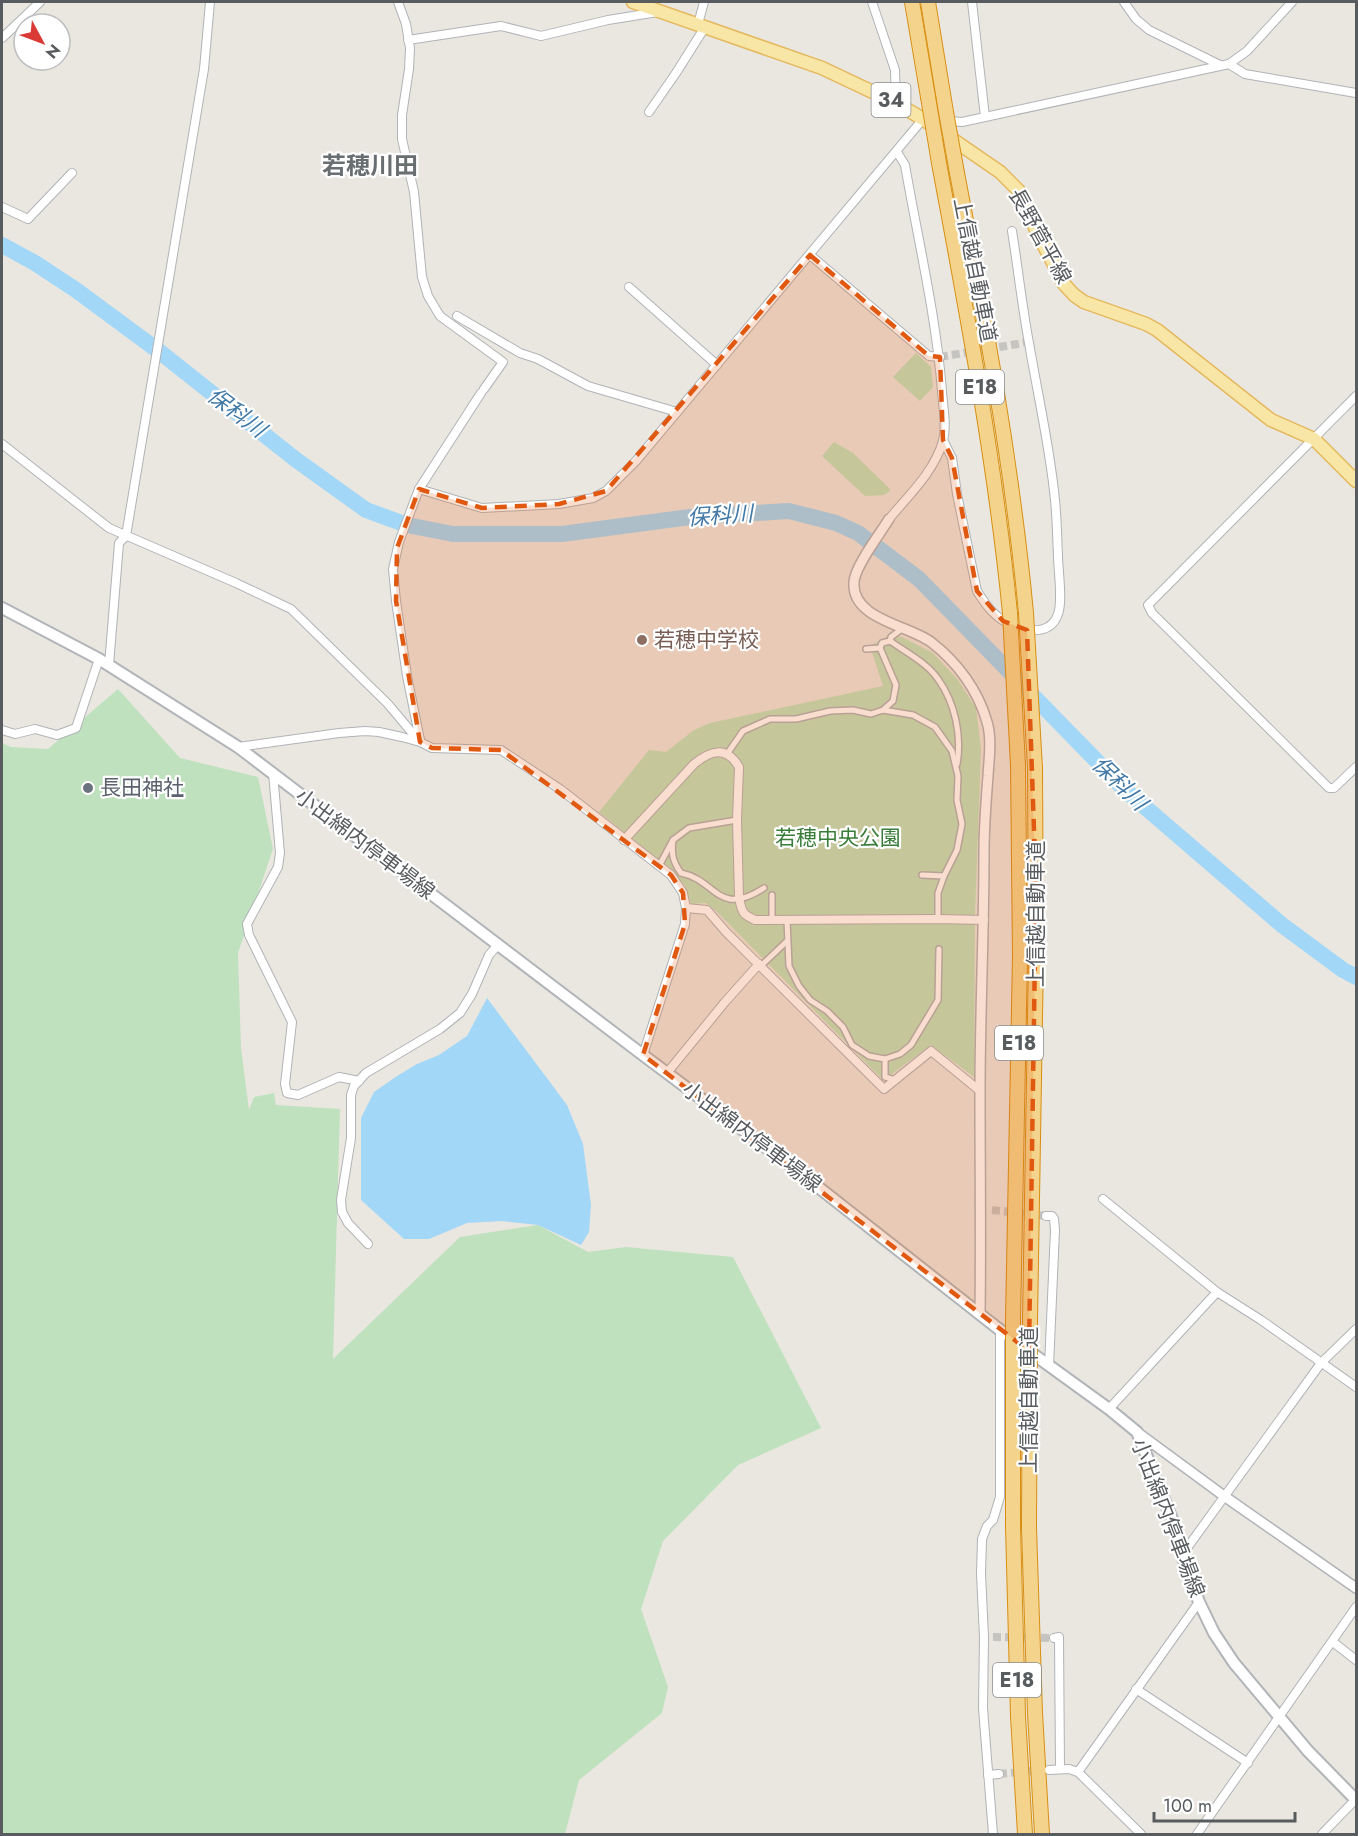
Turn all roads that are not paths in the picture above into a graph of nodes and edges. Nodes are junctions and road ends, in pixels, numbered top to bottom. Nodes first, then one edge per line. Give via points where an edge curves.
1 (40, 2) edge
2 (210, 2) edge
3 (398, 2) edge
4 (633, 2) edge
5 (704, 2) edge
6 (872, 2) edge
7 (912, 2) edge
8 (928, 2) edge
9 (972, 2) edge
10 (1124, 2) edge
11 (1292, 2) edge
12 (662, 11) junction
13 (702, 26) junction
14 (2, 38) edge
15 (408, 40) junction
16 (1229, 64) junction
17 (1220, 65) junction
18 (1356, 93) edge
19 (896, 103) junction
20 (649, 112) dead end
21 (985, 117) junction
22 (923, 119) junction
23 (897, 153) junction
24 (72, 173) dead end
25 (2, 207) edge
26 (1012, 231) dead end
27 (810, 255) junction
28 (629, 287) dead end
29 (458, 316) dead end
30 (940, 357) junction
31 (717, 365) junction
32 (1356, 396) edge
33 (677, 412) junction
34 (1314, 439) junction
35 (943, 440) junction
36 (2, 444) edge
37 (1356, 481) edge
38 (419, 489) junction
39 (889, 519) joint
40 (126, 537) junction
41 (2, 608) edge
42 (903, 628) junction
43 (890, 641) junction
44 (880, 648) junction
45 (866, 649) dead end
46 (99, 659) junction
47 (109, 665) junction
48 (883, 710) junction
49 (2, 730) edge
50 (420, 742) junction
51 (238, 747) junction
52 (727, 754) junction
53 (1356, 767) edge
54 (956, 769) junction
55 (273, 773) junction
56 (737, 820) junction
57 (624, 840) junction
58 (673, 840) junction
59 (659, 866) junction
60 (922, 875) dead end
61 (944, 876) junction
62 (764, 888) dead end
63 (772, 895) dead end
64 (740, 898) junction
65 (686, 908) junction
66 (938, 919) junction
67 (772, 920) junction
68 (787, 920) junction
69 (984, 920) junction
70 (787, 941) junction
71 (498, 945) junction
72 (939, 949) dead end
73 (762, 963) junction
74 (643, 1055) junction
75 (885, 1059) junction
76 (667, 1073) junction
77 (885, 1077) junction
78 (874, 1079) junction
79 (895, 1080) junction
80 (359, 1081) junction
81 (980, 1091) junction
82 (1103, 1199) dead end
83 (1046, 1216) dead end
84 (368, 1244) dead end
85 (1217, 1292) junction
86 (980, 1314) junction
87 (1356, 1329) edge
88 (1000, 1330) junction
89 (1321, 1362) junction
90 (1049, 1366) junction
91 (1356, 1387) edge
92 (1110, 1410) junction
93 (1137, 1431) junction
94 (1224, 1496) junction
95 (1182, 1555) junction
96 (1356, 1588) edge
97 (1199, 1602) junction
98 (1356, 1607) edge
99 (1054, 1638) dead end
100 (1333, 1642) junction
101 (1356, 1660) edge
102 (1136, 1689) junction
103 (1280, 1717) junction
104 (1248, 1763) junction
105 (1060, 1769) junction
106 (1049, 1770) tunnel mouth
107 (1078, 1772) junction
108 (988, 1774) junction
109 (999, 1774) tunnel mouth
110 (1356, 1799) edge
111 (993, 1834) edge
112 (1025, 1834) edge
113 (1042, 1834) edge
114 (1141, 1834) edge
115 (1197, 1834) edge
116 (1322, 1834) edge

1 - 14 street
2 - 40 street via 204,69
3 - 15 street
4 - 12 main road, 長野菅平線 / 34
5 - 13 street
6 - 19 street via 896,70
7 - 112 highway, 上信越自動車道 / E18, bridge via 989,445 1010,613 1018,765 1020,957 1013,1526
8 - 113 highway, 上信越自動車道 / E18, bridge via 1000,404 1026,613 1035,768 1036,957 1029,1528
9 - 21 street
10 - 17 street via 1149,30
11 - 16 street via 1247,51
12 - 13 main road, 長野菅平線 / 34
12 - 15 street via 541,36 501,26
13 - 19 main road, 長野菅平線 / 34 via 822,68
13 - 20 street
15 - 38 street via 402,138 414,192 422,277 440,316 503,362
16 - 17 street
16 - 18 street via 1245,74
17 - 21 street
19 - 22 main road, 長野菅平線 / 34
21 - 22 street via 962,122
22 - 23 street
22 - 34 main road, 長野菅平線 / 34 via 1000,172 1019,191 1037,233 1074,295 1150,326 1271,420
23 - 27 street
23 - 30 street via 905,165
24 - 25 street via 28,219
26 - 35 street via 1055,501 1059,614 1045,629 1034,631 1003,621 977,591 952,458
27 - 30 street via 929,356
27 - 31 street
28 - 31 street
29 - 33 street via 520,353 588,386
30 - 35 street
31 - 33 street
32 - 34 street
33 - 38 street via 606,491 593,498 530,507 482,508
34 - 37 main road, 長野菅平線 / 34
34 - 53 street via 1148,605 1329,788 1334,788
35 - 39 street via 925,477
36 - 40 street
38 - 50 street via 393,569
39 - 42 street via 857,570 854,582 856,596 871,614
40 - 47 street via 119,543
40 - 50 street via 291,609 388,704
41 - 46 main road, 小出綿内停車場線
42 - 43 street
42 - 69 street via 932,643 968,679 987,723 990,738
43 - 44 street
43 - 54 street via 938,678 954,708 960,750
44 - 45 street
44 - 48 street via 896,685 893,700
46 - 47 main road, 小出綿内停車場線
46 - 49 street via 76,728 57,735 35,729 15,734
47 - 51 main road, 小出綿内停車場線
48 - 52 street via 870,714 830,711 796,719 770,719 743,731
48 - 54 street via 913,715 935,727 952,751
50 - 51 street via 365,731
50 - 57 street via 432,748 501,750 560,789
51 - 55 main road, 小出綿内停車場線
52 - 56 street via 739,767
52 - 57 street via 707,754 693,764
54 - 61 street via 962,824 957,850
55 - 71 main road, 小出綿内停車場線
55 - 80 street via 278,867 247,924 292,1022 287,1093 298,1095 339,1077
56 - 58 street via 689,828
56 - 64 street
57 - 59 street
58 - 59 street
58 - 64 street via 673,862 681,873 716,894
59 - 65 street via 683,893
60 - 61 street
61 - 66 street via 938,893
62 - 64 street
63 - 67 street
64 - 67 street via 747,916
65 - 73 street via 707,910
65 - 74 street via 680,943
66 - 68 street
66 - 69 street
67 - 68 street
68 - 70 street
69 - 81 street
70 - 73 street
70 - 75 street via 789,966 810,1000 843,1027 852,1045 869,1056
71 - 74 main road, 小出綿内停車場線
71 - 80 street via 454,1019
72 - 75 street via 938,1000 911,1044 900,1054
73 - 76 street
73 - 78 street
74 - 76 main road, 小出綿内停車場線
75 - 77 street
76 - 86 main road, 小出綿内停車場線
77 - 78 street
77 - 79 street
78 - 79 street via 884,1089
79 - 81 street via 931,1051
80 - 84 street via 351,1095 351,1138 341,1200 348,1223
81 - 86 street via 987,1210
82 - 85 street
83 - 90 street via 1053,1217 1055,1230
85 - 89 street
85 - 92 street
86 - 88 main road, 小出綿内停車場線
87 - 89 street
88 - 90 main road, 小出綿内停車場線
88 - 108 street via 1000,1497 982,1539 981,1574 989,1637 983,1708
89 - 91 street
89 - 94 street
90 - 92 main road, 小出綿内停車場線
92 - 93 main road, 小出綿内停車場線
93 - 94 street
93 - 95 main road, 小出綿内停車場線 via 1174,1524
94 - 95 street
94 - 96 street
95 - 97 main road, 小出綿内停車場線
97 - 102 street
97 - 103 main road, 小出綿内停車場線 via 1234,1663
98 - 100 street
99 - 105 street via 1059,1637
100 - 101 street
100 - 103 street
102 - 104 street
102 - 107 street
103 - 104 street
103 - 110 main road, 小出綿内停車場線
104 - 115 street
105 - 106 street
105 - 107 street
107 - 114 street
108 - 109 street
108 - 111 street
110 - 116 street

